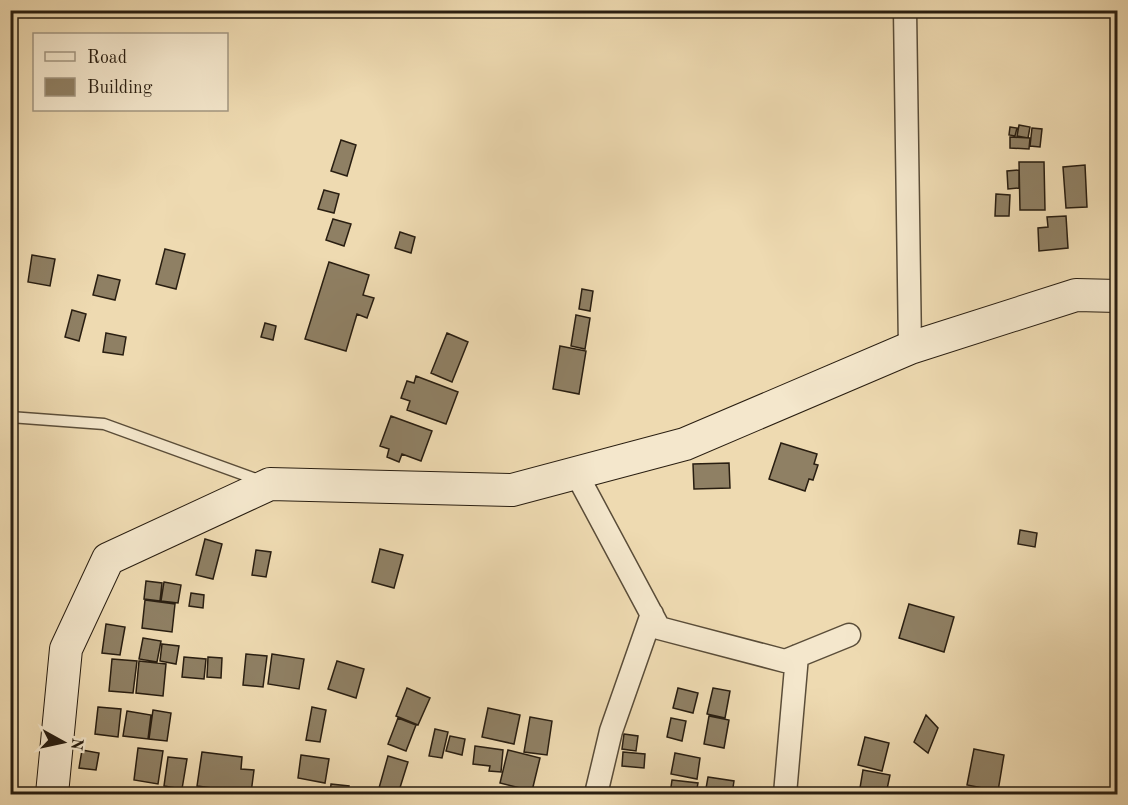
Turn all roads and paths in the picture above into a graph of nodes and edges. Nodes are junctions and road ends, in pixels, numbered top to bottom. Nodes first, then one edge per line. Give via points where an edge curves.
1 (905, 10) edge
2 (1118, 296) edge
3 (910, 348) junction
4 (10, 417) edge
5 (576, 473) junction
6 (270, 484) junction
7 (652, 614) junction
8 (849, 635) dead end
9 (797, 656) junction
10 (52, 795) edge
11 (596, 795) edge
12 (785, 795) edge

1 - 3 street
2 - 3 main road via 1076,295
3 - 5 main road via 685,444
4 - 6 lane via 104,424
5 - 6 main road via 512,490
5 - 7 street
6 - 10 main road via 108,559 66,649
7 - 9 street via 659,628 785,661
7 - 11 street via 611,731
8 - 9 street
9 - 12 street

